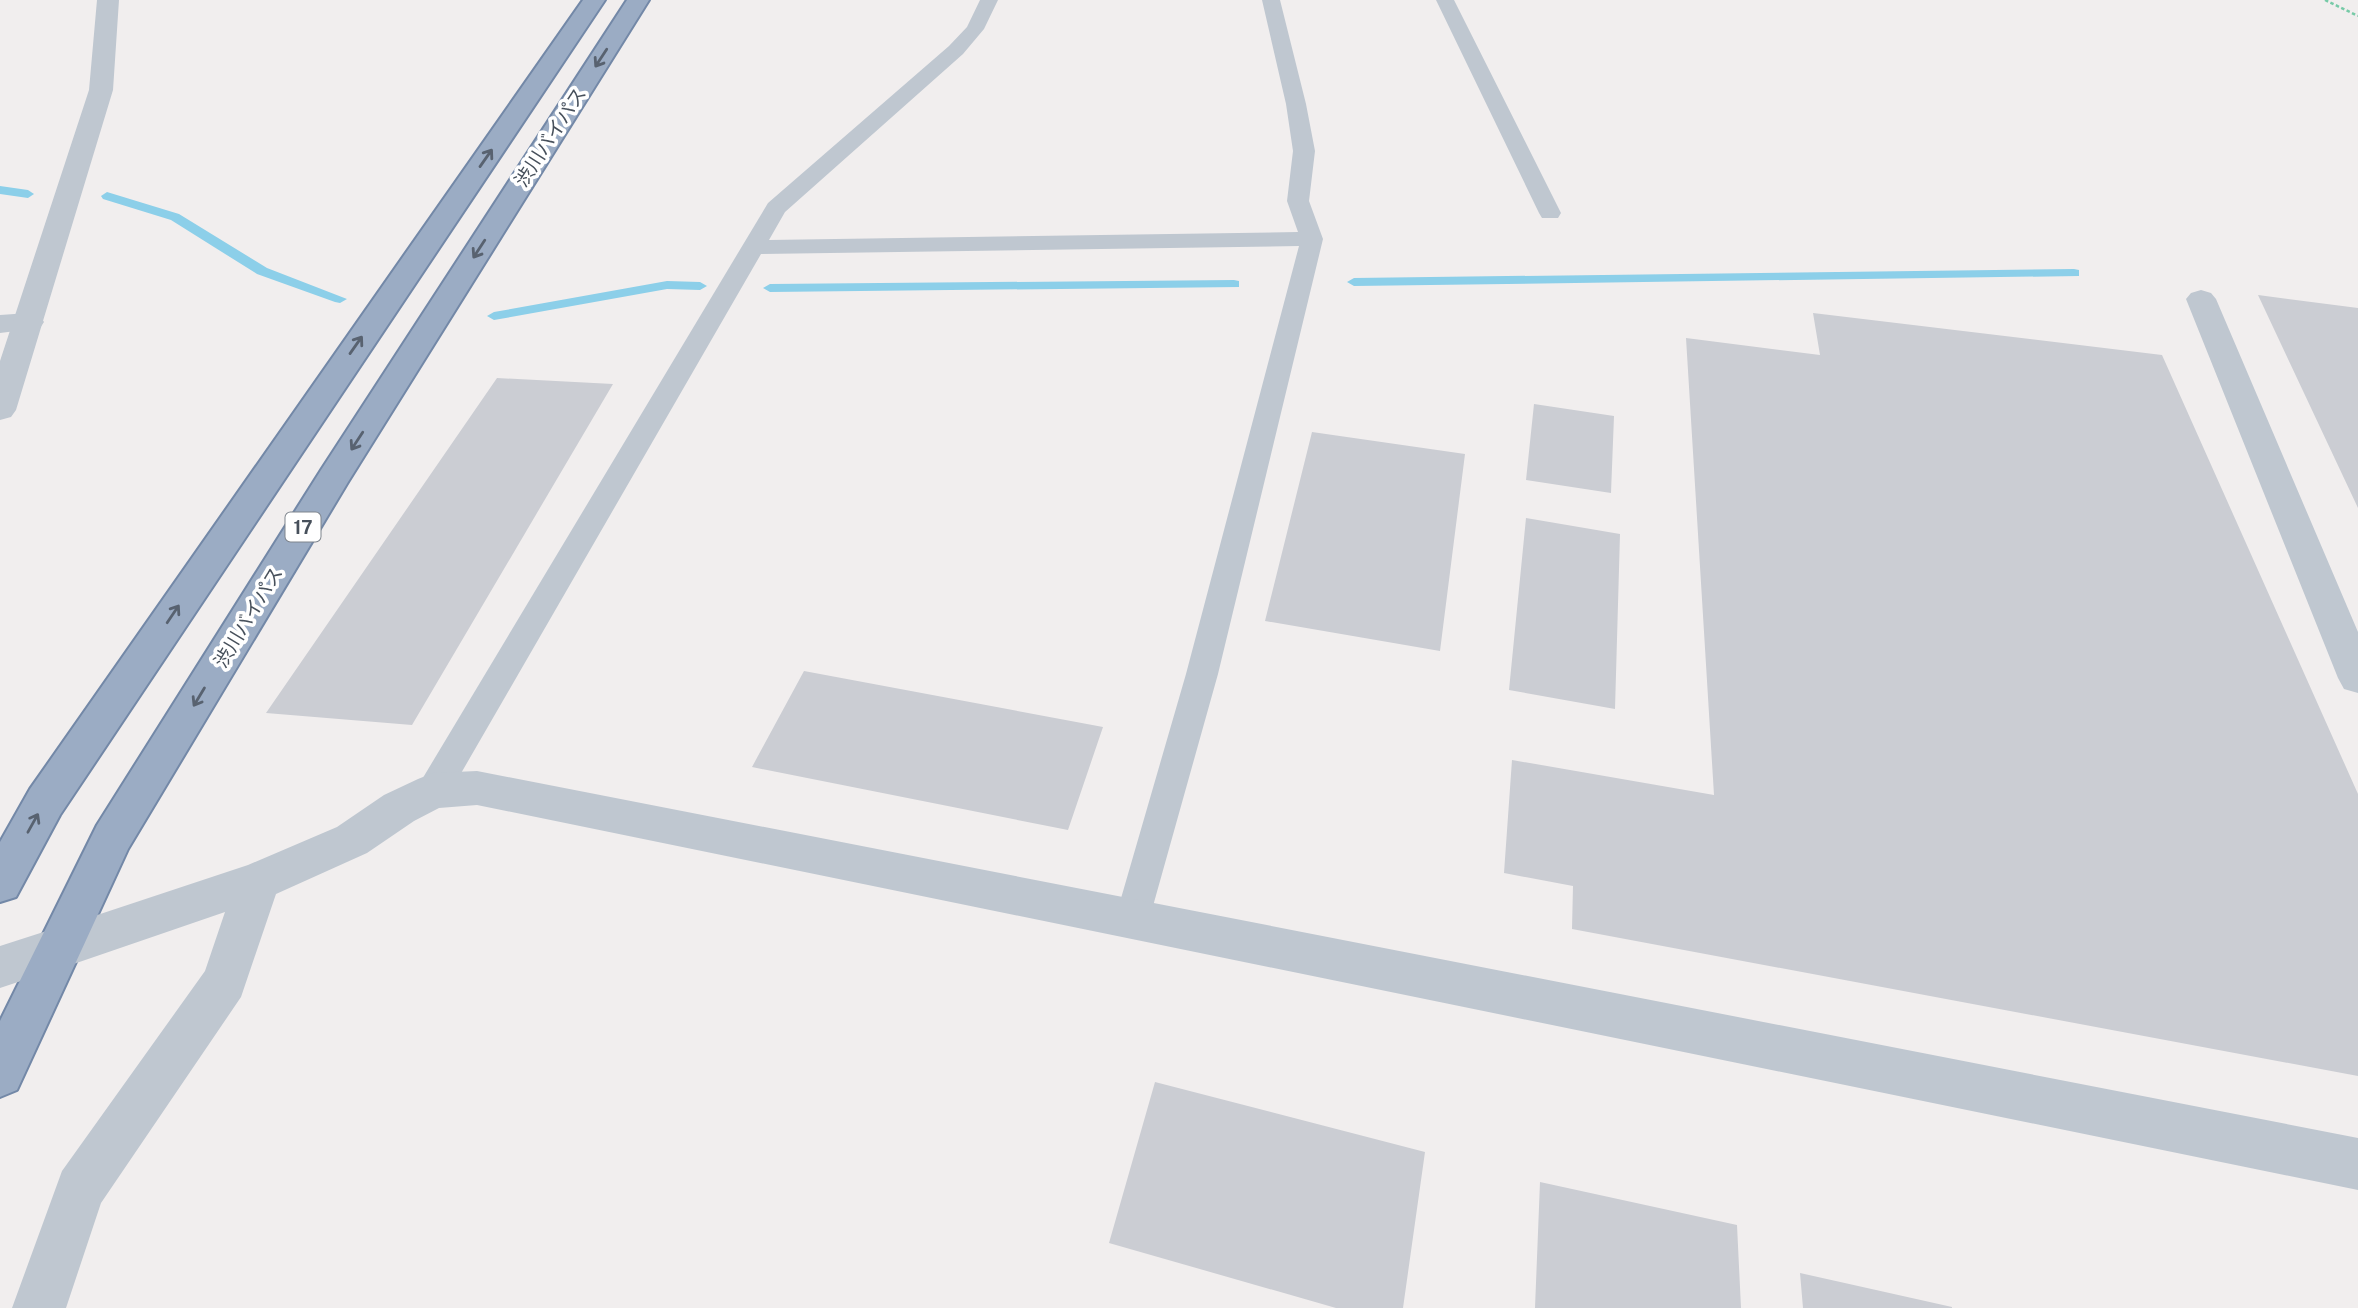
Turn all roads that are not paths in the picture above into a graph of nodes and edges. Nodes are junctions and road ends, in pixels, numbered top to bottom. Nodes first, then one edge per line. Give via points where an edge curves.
1 (108, 0) edge
2 (594, 0) edge
3 (638, 0) edge
4 (989, 0) edge
5 (1271, 0) edge
6 (1445, 0) edge
7 (1550, 213) dead end
8 (1312, 239) junction
9 (754, 247) junction
10 (2201, 299) dead end
11 (14, 323) edge
12 (0, 410) edge
13 (2358, 678) edge
14 (433, 791) junction
15 (258, 881) junction
16 (0, 883) edge
17 (1133, 919) junction
18 (59, 948) junction
19 (0, 967) edge
20 (0, 1073) edge
21 (2358, 1164) edge
22 (39, 1308) edge

1 - 11 street via 101,90
16 -> 2 highway, 渋川バイパス via 45,802
3 -> 18 highway, 渋川バイパス / 17 via 333,478 112,838
4 - 9 lane via 975,29 956,50 776,208
5 - 8 lane via 1304,151 1298,201
6 - 7 lane
8 - 9 lane
8 - 17 lane via 1202,674
9 - 14 lane
10 - 13 street
11 - 12 street
14 - 15 street via 352,840
14 - 17 street via 477,788
15 - 18 street
15 - 22 street via 224,982 80,1189
17 - 21 street
18 - 19 street
18 - 20 highway, 渋川バイパス / 17

